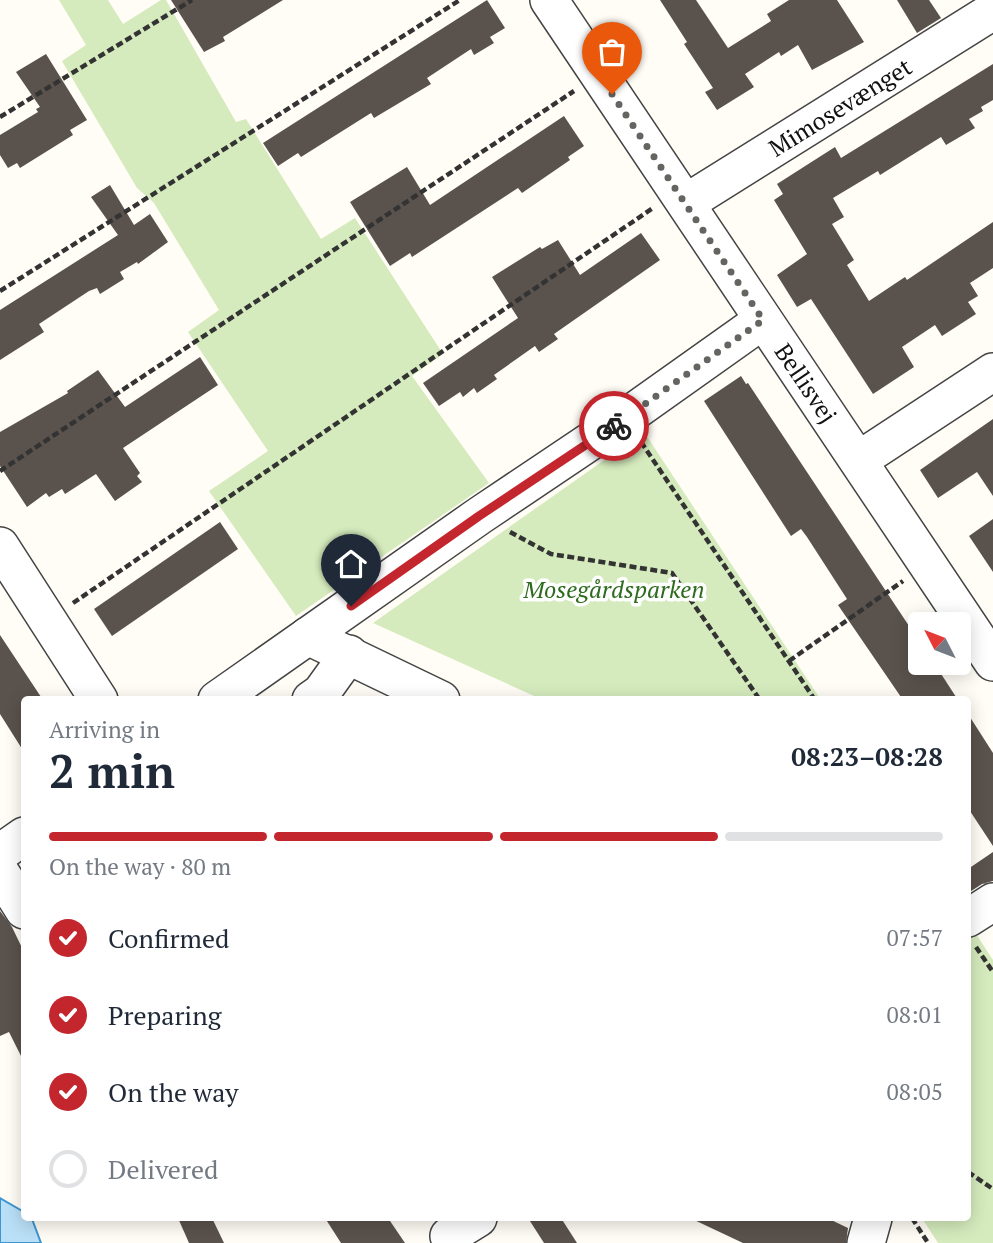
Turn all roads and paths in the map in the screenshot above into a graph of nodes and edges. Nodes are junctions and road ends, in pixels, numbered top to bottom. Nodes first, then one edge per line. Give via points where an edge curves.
1 (192, 0) edge
2 (460, 0) edge
3 (549, 0) edge
4 (993, 11) edge
5 (599, 74) junction
6 (0, 117) edge
7 (682, 197) junction
8 (0, 291) edge
9 (763, 320) junction
10 (993, 372) edge
11 (625, 418) junction
12 (859, 460) junction
13 (0, 471) edge
14 (479, 516) junction
15 (0, 546) edge
16 (928, 563) junction
17 (49, 619) junction
18 (308, 636) junction
19 (349, 654) junction
20 (789, 661) junction
21 (993, 662) edge
22 (97, 696) edge
23 (223, 696) edge
24 (317, 696) edge
25 (433, 696) edge
26 (757, 696) edge
27 (812, 696) edge
28 (21, 838) edge
29 (0, 853) edge
30 (0, 872) edge
31 (993, 902) edge
32 (21, 905) edge
33 (971, 930) edge
34 (993, 972) edge
35 (971, 1174) edge
36 (993, 1189) edge
37 (872, 1221) edge
38 (914, 1221) edge
39 (866, 1243) edge
40 (929, 1243) edge

1 - 6 path
2 - 8 path
3 - 5 street, Bellisvej
4 - 7 street, Mimosevænget
5 - 7 street, Bellisvej
5 - 13 path
7 - 9 street, Bellisvej
7 - 17 path
9 - 11 street
9 - 12 street, Bellisvej
10 - 12 street
11 - 14 street
11 - 20 path
12 - 16 street, Bellisvej
14 - 18 street
14 - 26 path via 551,554 672,573
15 - 17 street
16 - 20 path
16 - 21 street, Bellisvej
17 - 22 street
18 - 19 street
18 - 23 street
19 - 24 street
19 - 25 street
20 - 27 path
28 - 29 street
30 - 32 street
31 - 33 street
33 - 34 path
35 - 36 path
37 - 39 street
38 - 40 path

